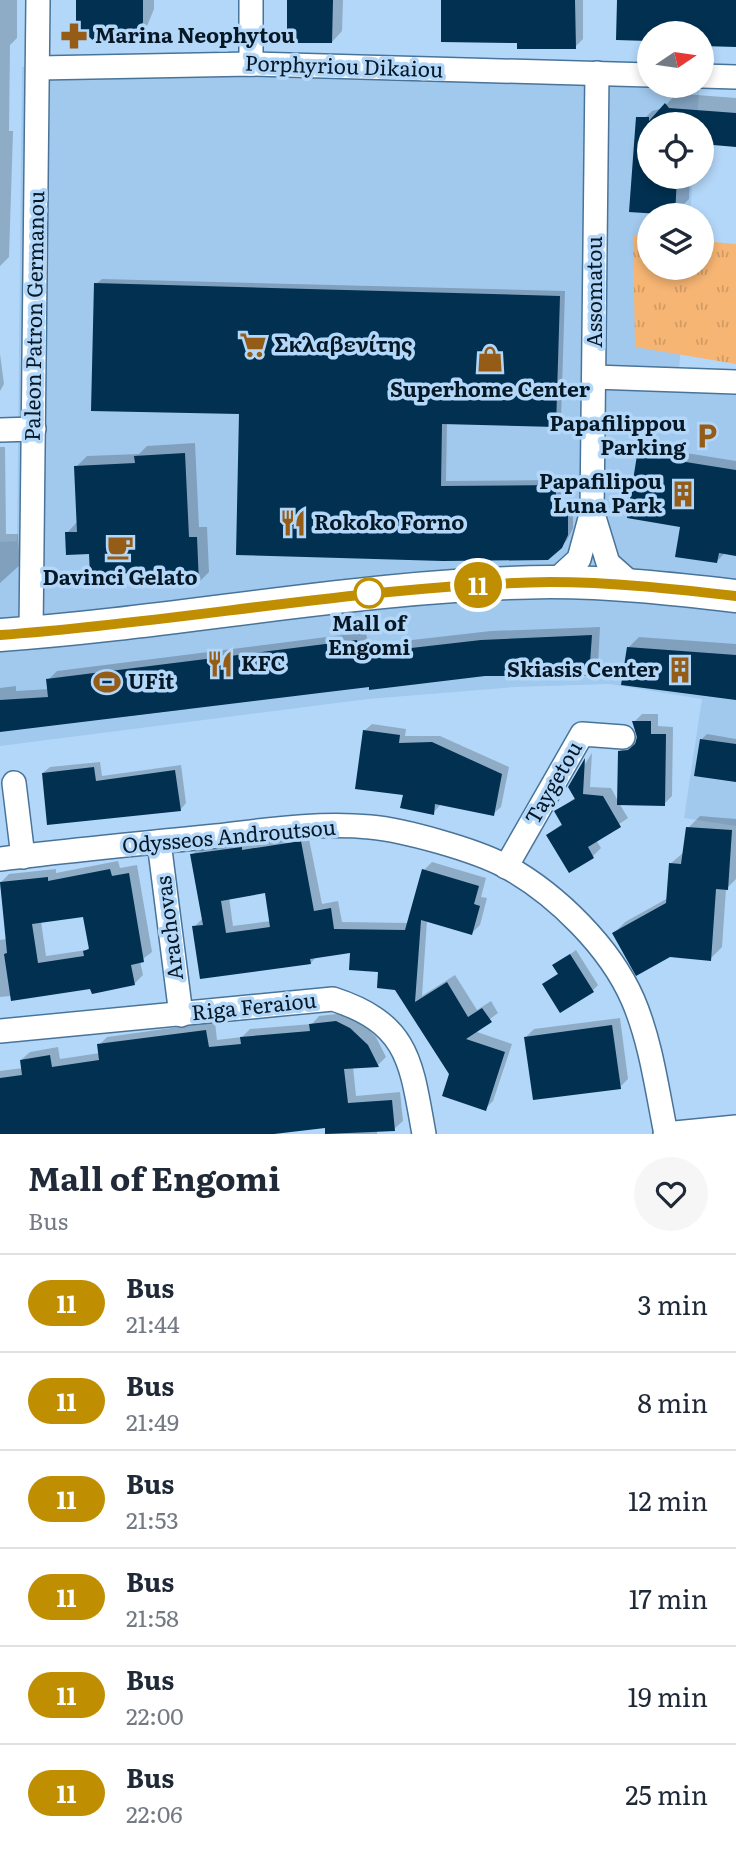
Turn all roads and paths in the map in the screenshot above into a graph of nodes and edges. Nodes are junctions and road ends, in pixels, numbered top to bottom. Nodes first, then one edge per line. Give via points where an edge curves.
1 (38, 0) edge
2 (251, 0) edge
3 (251, 64) junction
4 (38, 68) junction
5 (597, 73) junction
6 (637, 75) edge
7 (714, 76) edge
8 (736, 77) edge
9 (594, 377) junction
10 (736, 382) edge
11 (34, 429) junction
12 (0, 430) edge
13 (592, 511) junction
14 (554, 582) junction
15 (636, 587) junction
16 (736, 596) edge
17 (15, 634) edge
18 (623, 737) dead end
19 (15, 783) dead end
20 (159, 842) junction
21 (11, 858) edge
22 (506, 867) junction
23 (181, 1015) junction
24 (0, 1031) edge
25 (736, 1127) edge
26 (424, 1134) edge
27 (665, 1134) edge

1 - 4 street, Paleon Patron Germanou
2 - 3 street
3 - 4 street, Porphyriou Dikaiou
3 - 5 street, Porphyriou Dikaiou
4 - 11 street, Paleon Patron Germanou
5 - 6 street, Porphyriou Dikaiou
5 - 9 street, Assomatou
7 - 8 street
9 - 10 street
9 - 13 street, Assomatou
11 - 12 street
11 - 17 street, Paleon Patron Germanou
13 - 14 street, Assomatou via 579,559
13 - 15 street, Assomatou via 608,563
14 - 15 main road
14 - 17 main road via 367,594
15 - 16 main road
18 - 22 street, Taygetou via 582,734
19 - 21 street
20 - 21 street, Odysseos Androutsou
20 - 22 street, Odysseos Androutsou via 305,826 371,827 437,842
20 - 23 street, Arachovas
22 - 27 street, Odysseos Androutsou via 580,926 633,999
23 - 24 street, Riga Feraiou
23 - 26 street, Riga Feraiou via 319,999 350,1005 385,1024 405,1053
25 - 27 street

